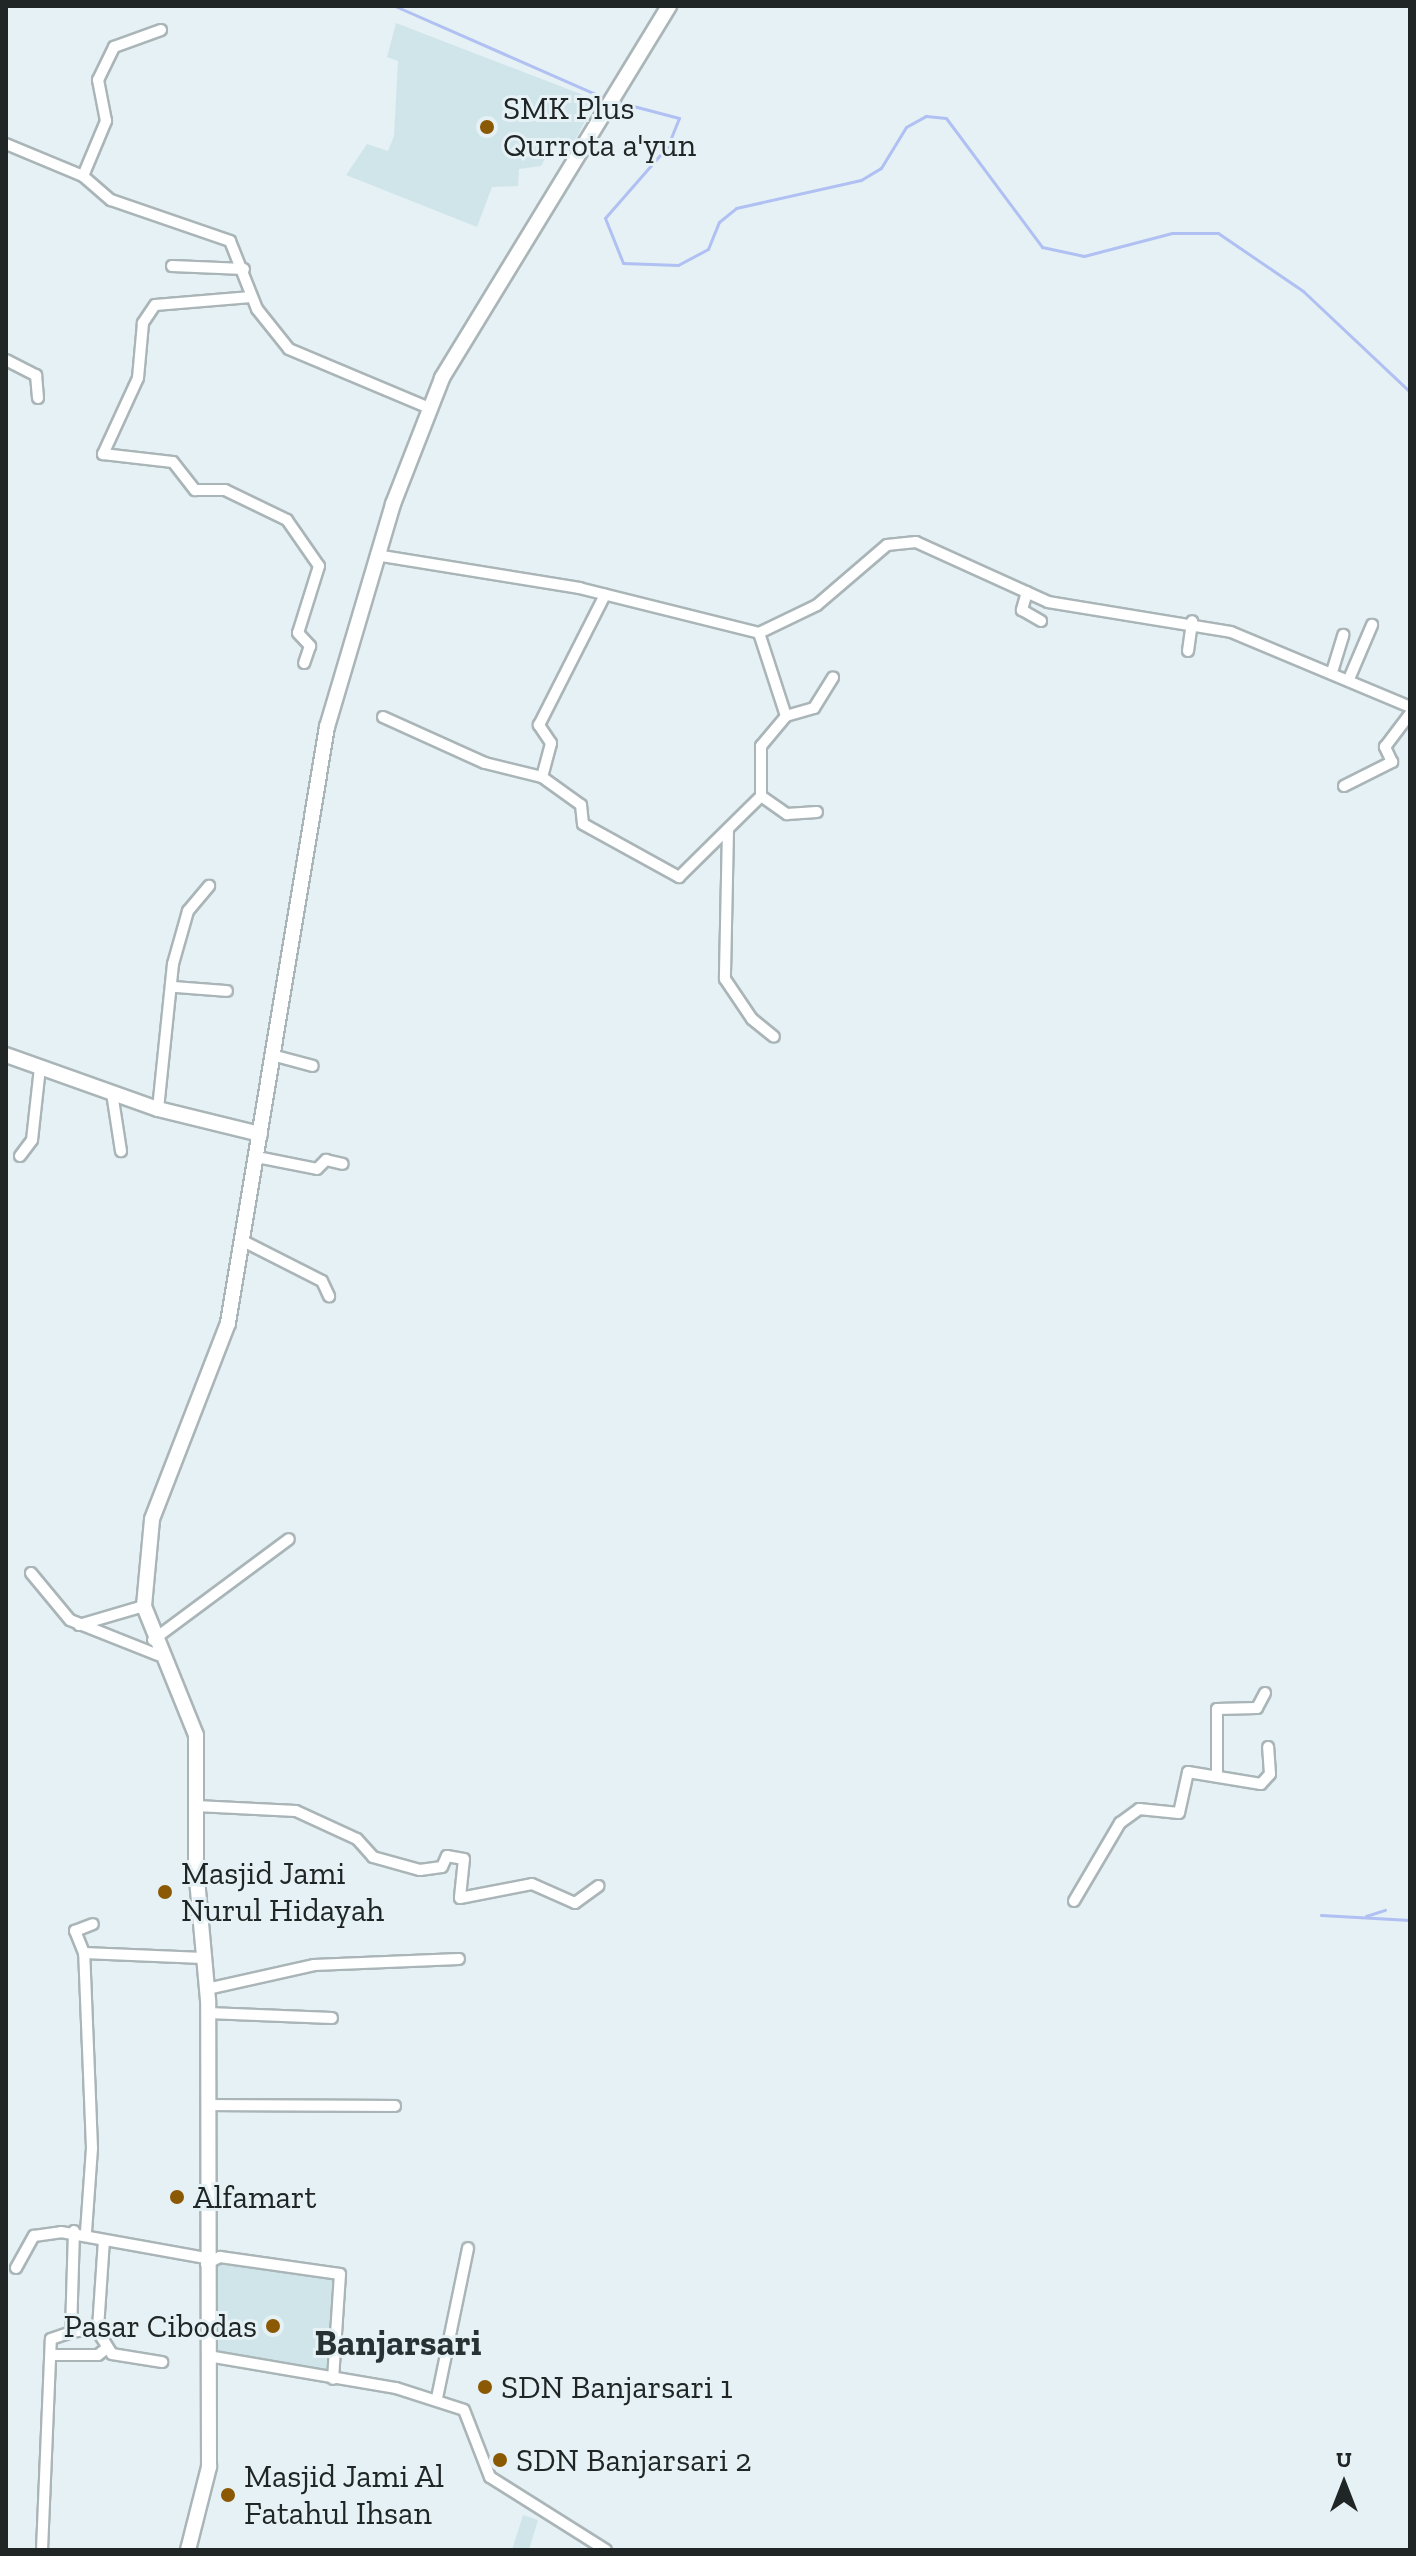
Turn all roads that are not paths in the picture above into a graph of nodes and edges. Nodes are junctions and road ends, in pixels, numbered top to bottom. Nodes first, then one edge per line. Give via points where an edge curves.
1 (669, 6) edge
2 (161, 30) dead end
3 (6, 145) edge
4 (83, 176) junction
5 (172, 266) dead end
6 (244, 269) junction
7 (251, 297) junction
8 (6, 360) edge
9 (38, 398) dead end
10 (427, 407) junction
11 (376, 555) junction
12 (1027, 592) junction
13 (605, 595) junction
14 (1041, 621) dead end
15 (1192, 621) junction
16 (1372, 625) dead end
17 (759, 633) junction
18 (1343, 635) dead end
19 (1188, 651) dead end
20 (304, 663) dead end
21 (1332, 672) junction
22 (833, 677) dead end
23 (1349, 679) junction
24 (1410, 707) edge
25 (1410, 714) edge
26 (786, 716) junction
27 (383, 717) dead end
28 (542, 777) junction
29 (1344, 786) dead end
30 (761, 796) junction
31 (817, 812) dead end
32 (728, 830) junction
33 (209, 886) dead end
34 (175, 987) junction
35 (227, 991) dead end
36 (774, 1037) dead end
37 (6, 1055) edge
38 (272, 1055) junction
39 (313, 1066) dead end
40 (40, 1067) junction
41 (112, 1093) junction
42 (158, 1109) junction
43 (260, 1134) junction
44 (121, 1151) dead end
45 (20, 1156) dead end
46 (257, 1157) junction
47 (343, 1164) dead end
48 (247, 1243) junction
49 (329, 1296) dead end
50 (289, 1539) dead end
51 (31, 1573) dead end
52 (144, 1606) junction
53 (79, 1625) junction
54 (156, 1647) junction
55 (1265, 1693) dead end
56 (1268, 1747) dead end
57 (1217, 1774) junction
58 (196, 1806) junction
59 (598, 1886) dead end
60 (1074, 1901) dead end
61 (93, 1924) dead end
62 (84, 1953) junction
63 (203, 1958) junction
64 (459, 1959) dead end
65 (207, 1989) junction
66 (208, 2013) junction
67 (332, 2018) dead end
68 (207, 2105) junction
69 (395, 2106) dead end
70 (74, 2231) junction
71 (86, 2232) junction
72 (104, 2241) junction
73 (468, 2248) dead end
74 (206, 2261) junction
75 (16, 2268) dead end
76 (97, 2330) junction
77 (71, 2332) junction
78 (107, 2348) junction
79 (51, 2355) junction
80 (208, 2356) junction
81 (162, 2362) dead end
82 (333, 2379) junction
83 (437, 2398) junction
84 (42, 2550) edge
85 (188, 2550) edge
86 (606, 2550) edge

1 - 10 main road
2 - 4 street via 114,47 98,80 106,121
3 - 4 street
4 - 6 street via 111,200 221,236 235,247
5 - 6 street
6 - 7 street
7 - 10 street via 289,349
7 - 20 street via 155,305 143,323 138,378 103,454 173,462 195,490 225,490 287,520 319,566 298,633 310,646
8 - 9 street via 36,375
10 - 11 main road
11 - 13 street
11 - 38 main road via 327,727
12 - 14 street via 1022,610
12 - 15 street via 1083,613
12 - 17 street via 906,542 887,545 817,605
13 - 17 street
13 - 28 street via 539,725 551,743
15 - 19 street
15 - 21 street
16 - 23 street
17 - 26 street
18 - 21 street
21 - 23 street
22 - 26 street via 814,708
23 - 24 street
25 - 29 street via 1385,747 1392,762
26 - 30 street via 761,746
27 - 28 street via 485,763
28 - 32 street via 581,805 583,824 671,876 683,875
30 - 31 street via 787,814
30 - 32 street
32 - 36 street via 725,979 752,1019
33 - 34 street via 186,917
34 - 35 street
34 - 42 street
37 - 40 main road
38 - 39 street
38 - 43 main road
40 - 41 main road
40 - 45 street via 32,1140
41 - 42 main road
41 - 44 street
42 - 43 main road
43 - 46 main road
46 - 47 street via 317,1169 326,1160
46 - 48 main road
48 - 49 street via 319,1279
48 - 52 main road via 225,1334 152,1519
50 - 54 street
51 - 53 street
52 - 53 street
52 - 54 main road
53 - 54 street
54 - 58 main road via 196,1735
55 - 57 street via 1257,1708 1217,1709
56 - 57 street via 1270,1774 1261,1784
57 - 60 street via 1185,1773 1179,1813 1139,1809 1120,1823
58 - 59 street via 296,1811 357,1839 373,1857 420,1870 442,1867 447,1856 464,1859 460,1898 532,1884 575,1903
58 - 63 main road
61 - 62 street via 75,1931
62 - 63 street
62 - 71 street
63 - 65 main road
64 - 65 street via 314,1965
65 - 66 main road
66 - 67 street
66 - 68 main road
68 - 69 street
68 - 74 main road
70 - 71 street
70 - 75 street via 36,2234
70 - 77 street
71 - 72 street
72 - 74 street
72 - 76 street
73 - 83 street
74 - 80 main road
74 - 82 street via 220,2257 340,2274
76 - 77 street
76 - 78 street
77 - 79 street via 52,2335
78 - 79 street via 98,2355
78 - 81 street
79 - 84 street
80 - 82 street
80 - 85 main road via 209,2467
82 - 83 street
83 - 86 street via 471,2416 490,2477

